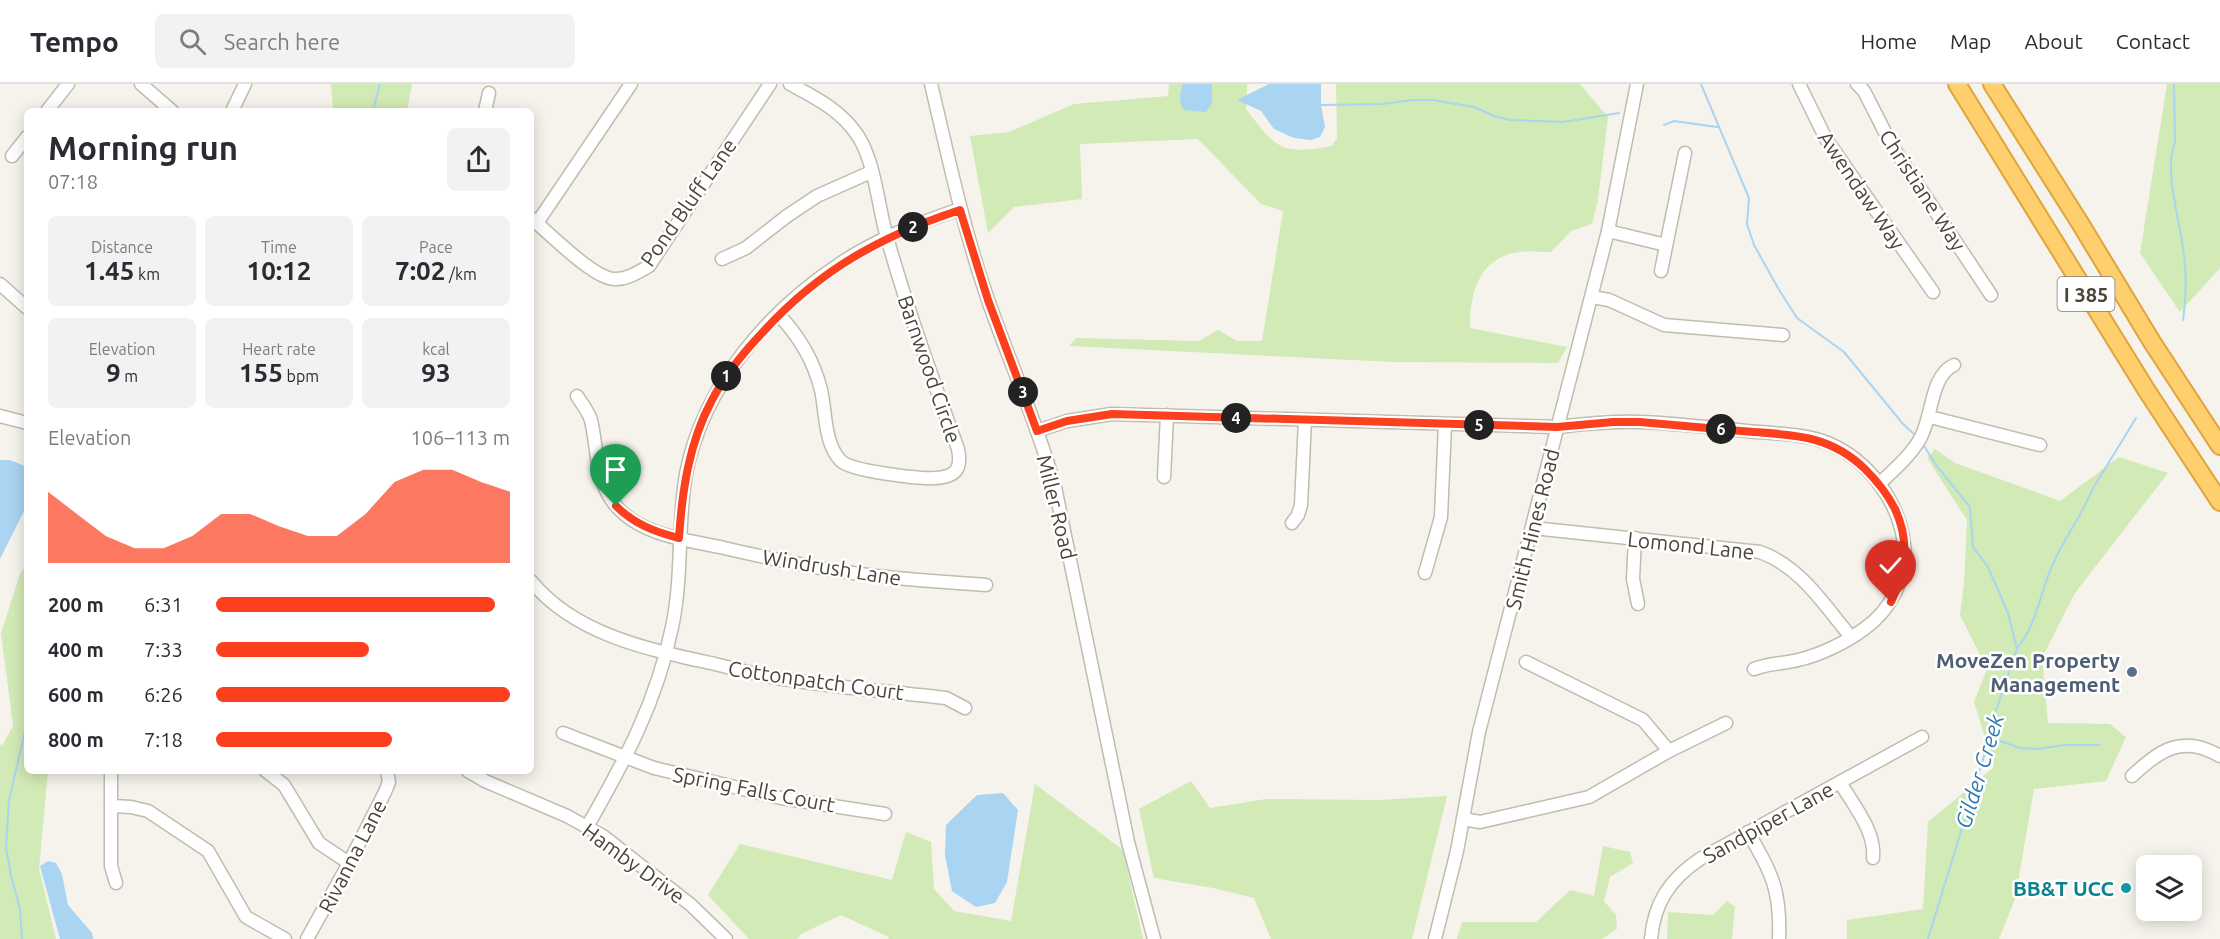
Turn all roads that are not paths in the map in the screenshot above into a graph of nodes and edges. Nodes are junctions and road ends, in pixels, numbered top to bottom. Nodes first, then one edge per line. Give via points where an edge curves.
1 (68, 84) edge
2 (141, 84) edge
3 (245, 84) edge
4 (631, 84) edge
5 (770, 84) edge
6 (790, 84) edge
7 (932, 84) edge
8 (1637, 84) edge
9 (1798, 84) edge
10 (1857, 84) edge
11 (1957, 84) edge
12 (1992, 84) edge
13 (489, 93) dead end
14 (49, 108) edge
15 (169, 108) edge
16 (233, 108) edge
17 (486, 108) edge
18 (24, 141) edge
19 (1685, 153) dead end
20 (12, 156) dead end
21 (871, 172) junction
22 (960, 210) junction
23 (534, 220) edge
24 (1608, 231) junction
25 (887, 238) junction
26 (1666, 245) junction
27 (722, 259) dead end
28 (1660, 271) dead end
29 (0, 284) edge
30 (1933, 292) dead end
31 (1991, 295) dead end
32 (1592, 297) junction
33 (24, 305) edge
34 (778, 314) junction
35 (1782, 335) dead end
36 (1954, 364) dead end
37 (577, 396) dead end
38 (1167, 415) junction
39 (0, 416) edge
40 (1930, 417) junction
41 (1305, 420) junction
42 (24, 422) edge
43 (1445, 424) junction
44 (1557, 427) junction
45 (1037, 431) junction
46 (2040, 445) dead end
47 (2220, 446) edge
48 (1164, 477) dead end
49 (1880, 484) junction
50 (2220, 502) edge
51 (1292, 523) dead end
52 (1533, 528) junction
53 (679, 538) junction
54 (1635, 538) junction
55 (1425, 573) dead end
56 (534, 583) edge
57 (986, 585) dead end
58 (1638, 604) dead end
59 (1851, 637) junction
60 (666, 654) junction
61 (1526, 662) dead end
62 (1754, 669) dead end
63 (965, 708) dead end
64 (1726, 723) dead end
65 (563, 733) dead end
66 (1922, 737) dead end
67 (1669, 751) junction
68 (2220, 756) edge
69 (625, 759) junction
70 (111, 774) edge
71 (271, 774) edge
72 (388, 774) edge
73 (473, 774) edge
74 (2132, 776) dead end
75 (1840, 782) junction
76 (111, 806) junction
77 (885, 814) dead end
78 (1463, 819) junction
79 (587, 827) junction
80 (1748, 832) junction
81 (1873, 858) dead end
82 (350, 863) junction
83 (116, 883) dead end
84 (285, 939) edge
85 (308, 939) edge
86 (726, 939) edge
87 (1154, 939) edge
88 (1435, 939) edge
89 (1651, 939) edge
90 (1779, 939) edge

1 - 14 street
2 - 15 street
3 - 16 street
4 - 23 street
5 - 23 street, Pond Bluff Lane via 649,266 631,276 614,279 598,275
6 - 21 street via 840,114 858,136
7 - 22 street, Miller Road
8 - 24 street, Smith Hines Road
9 - 30 street, Awendaw Way via 1826,139
10 - 31 street, Christiane Way via 1892,146
11 - 50 highway, I 385 via 2146,391
12 - 47 highway, I 385
13 - 17 street
18 - 20 street
19 - 26 street
21 - 25 street
21 - 27 street via 818,196 746,248
22 - 25 street
22 - 45 street, Miller Road via 988,300
24 - 26 street
24 - 32 street, Smith Hines Road
25 - 34 street via 842,262
25 - 34 street, Barnwood Circle via 958,448 958,469 951,475 931,478 865,470 843,463 829,437 820,389 807,353
26 - 28 street
29 - 33 street
32 - 35 street via 1610,300 1664,325
32 - 44 street, Smith Hines Road
34 - 53 street via 736,361 710,403 687,471
36 - 40 street via 1944,369 1939,378
37 - 53 street, Windrush Lane via 590,419 600,479 607,494 626,516 640,525
38 - 41 street
38 - 45 street via 1097,415
38 - 48 street
39 - 42 street
40 - 46 street
40 - 49 street via 1917,444
41 - 43 street
41 - 51 street via 1301,505
43 - 44 street
43 - 55 street via 1442,510
44 - 49 street via 1640,422 1809,438 1846,453
44 - 52 street, Smith Hines Road
45 - 87 street, Miller Road via 1061,513 1123,820
49 - 59 street via 1899,519 1905,564 1891,602 1875,621
52 - 54 street, Lomond Lane
52 - 78 street, Smith Hines Road via 1479,732
53 - 57 street, Windrush Lane via 765,558 867,575
53 - 60 street via 677,598
54 - 58 street via 1633,579
54 - 59 street, Lomond Lane via 1770,555 1800,576
56 - 60 street, Cottonpatch Court via 558,606 588,625 619,640
59 - 62 street via 1813,656
60 - 63 street, Cottonpatch Court via 789,680 946,698
60 - 69 street via 648,712
61 - 67 street via 1643,720
64 - 67 street
65 - 69 street, Spring Falls Court
66 - 75 street, Sandpiper Lane
67 - 78 street via 1589,797 1479,822
68 - 74 street via 2201,747 2177,747 2155,755
69 - 77 street, Spring Falls Court via 781,798
69 - 79 street
70 - 76 street
71 - 82 street via 284,785 319,843
72 - 82 street, Rivanna Lane via 385,792
73 - 79 street, Hamby Drive
75 - 80 street, Sandpiper Lane
75 - 81 street via 1870,834
76 - 83 street via 111,866
76 - 84 street via 148,811 208,851 246,917
78 - 88 street, Smith Hines Road
79 - 86 street, Hamby Drive via 691,905
80 - 89 street, Sandpiper Lane via 1677,877 1661,897
80 - 90 street via 1776,890
82 - 85 street, Rivanna Lane

